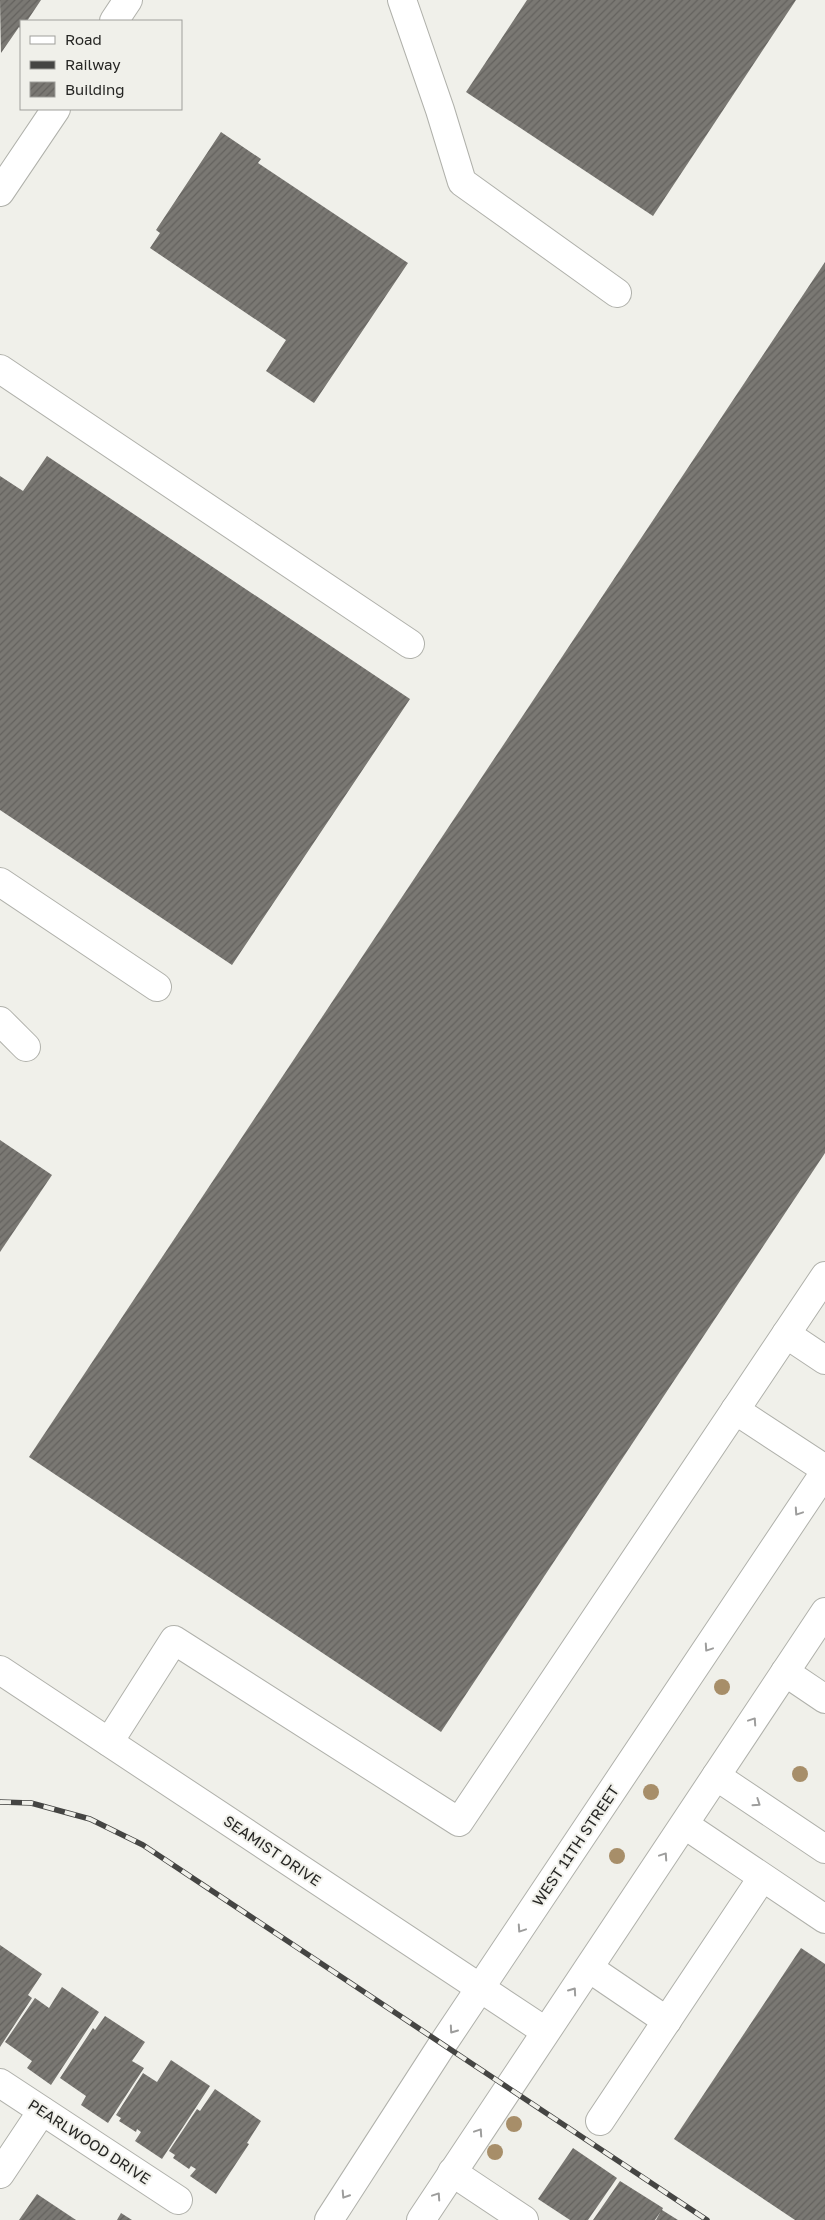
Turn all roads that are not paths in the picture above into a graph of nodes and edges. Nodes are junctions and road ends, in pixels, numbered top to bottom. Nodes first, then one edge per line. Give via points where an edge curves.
1 (402, 0) edge
2 (55, 110) edge
3 (4, 177) edge
4 (617, 293) dead end
5 (2, 374) edge
6 (410, 644) dead end
7 (0, 882) edge
8 (157, 987) dead end
9 (0, 1021) edge
10 (26, 1047) dead end
11 (825, 1276) edge
12 (786, 1334) junction
13 (825, 1360) edge
14 (735, 1410) junction
15 (825, 1470) edge
16 (825, 1612) edge
17 (0, 1670) edge
18 (785, 1672) junction
19 (825, 1699) edge
20 (109, 1742) junction
21 (716, 1776) junction
22 (685, 1825) junction
23 (825, 1849) edge
24 (762, 1878) junction
25 (825, 1919) edge
26 (589, 1968) junction
27 (481, 1990) junction
28 (667, 2021) junction
29 (545, 2031) junction
30 (0, 2083) edge
31 (42, 2111) junction
32 (600, 2121) dead end
33 (452, 2172) junction
34 (0, 2174) edge
35 (178, 2200) dead end
36 (329, 2220) edge
37 (421, 2220) edge
38 (524, 2220) edge

1 - 4 main road via 462,182
2 - 3 main road
5 - 6 main road
7 - 8 main road
9 - 10 main road
11 - 12 main road
12 - 13 main road
12 - 14 main road
14 - 15 main road
14 - 20 main road via 459,1822 174,1640
15 -> 27 main road, WEST 11TH STREET
16 - 18 main road
17 - 20 main road, SEAMIST DRIVE
18 - 19 main road
21 -> 18 main road
20 - 27 main road, SEAMIST DRIVE
21 - 22 main road
21 -> 23 main road
22 - 24 main road
26 -> 22 main road
24 - 25 main road
24 - 28 main road
26 - 28 main road
29 -> 26 main road
27 - 29 main road, SEAMIST DRIVE
27 -> 36 main road, WEST 11TH STREET
28 - 32 main road
33 -> 29 main road
30 - 31 main road, PEARLWOOD DRIVE
31 - 34 main road
31 - 35 main road, PEARLWOOD DRIVE
37 -> 33 main road
33 - 38 main road

